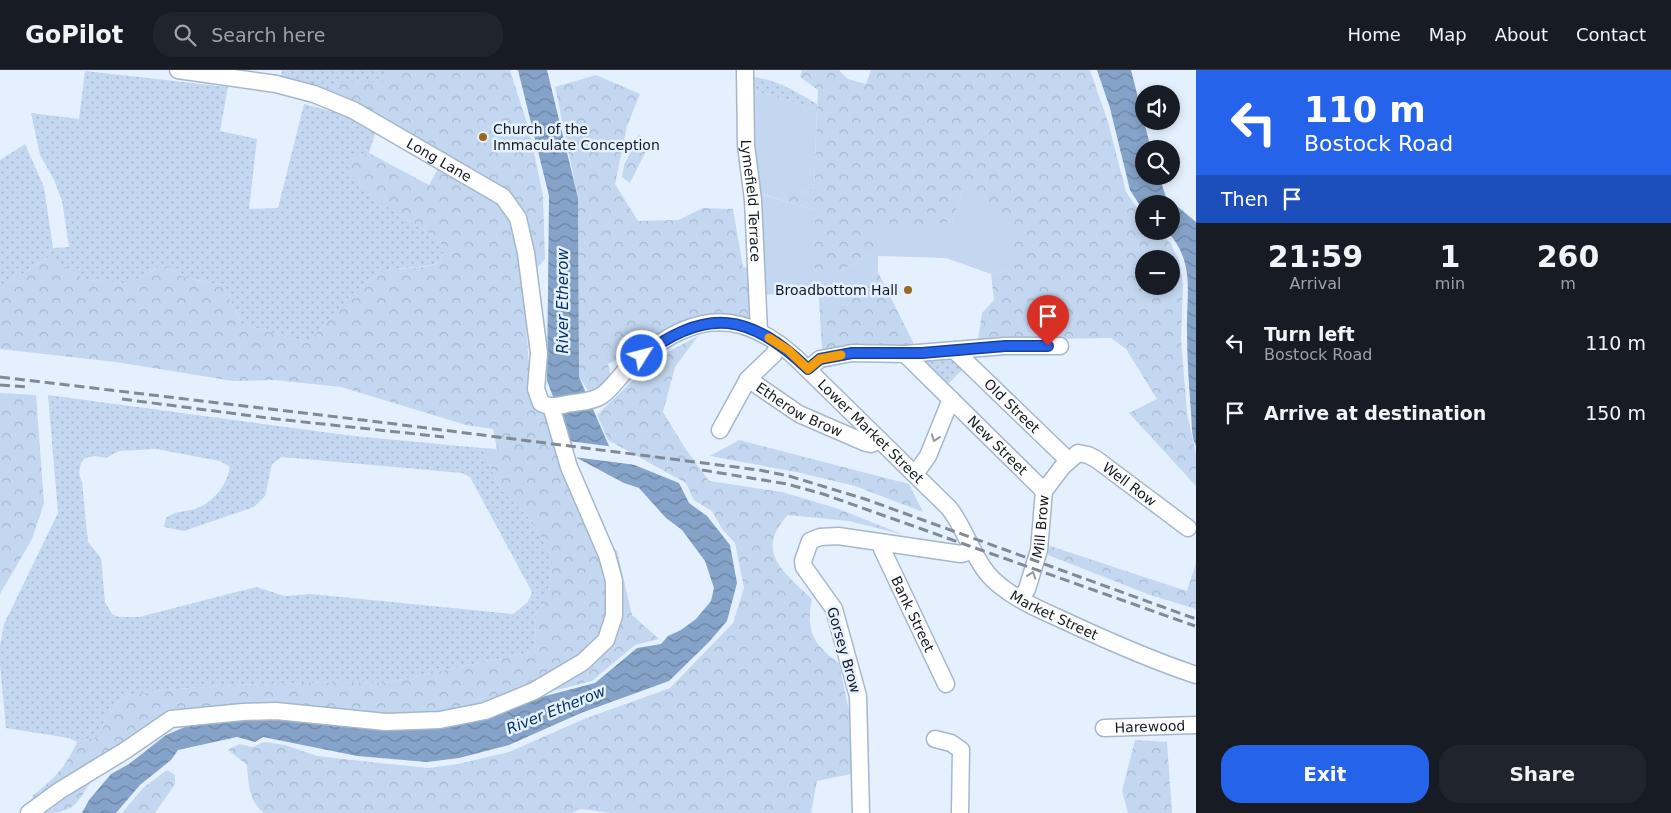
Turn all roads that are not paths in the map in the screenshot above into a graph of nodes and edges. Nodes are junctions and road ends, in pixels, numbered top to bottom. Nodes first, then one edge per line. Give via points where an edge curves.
1 (178, 70) edge
2 (745, 70) edge
3 (758, 332) junction
4 (780, 344) junction
5 (1060, 346) dead end
6 (954, 352) junction
7 (905, 354) junction
8 (808, 369) junction
9 (748, 379) junction
10 (951, 399) junction
11 (554, 406) junction
12 (720, 430) dead end
13 (880, 440) junction
14 (1068, 460) junction
15 (916, 474) junction
16 (1044, 491) junction
17 (1188, 528) dead end
18 (883, 543) junction
19 (972, 552) junction
20 (1021, 599) junction
21 (1196, 675) edge
22 (946, 684) dead end
23 (1196, 724) edge
24 (1104, 728) dead end
25 (935, 739) dead end
26 (29, 813) edge
27 (861, 813) edge
28 (960, 813) edge

1 - 11 street, Long Lane via 276,84 314,94 353,110 503,197 518,218 526,253 539,353 538,397 541,403
2 - 3 street, Lymefield Terrace via 746,145 753,200
3 - 4 street, Lower Market Street
3 - 11 street, Lower Market Street via 736,324 716,322 688,327 650,349 596,398
4 - 8 street, Lower Market Street
4 - 9 street
5 - 6 street via 1005,346
6 - 7 street
6 - 14 street, Old Street
7 - 8 street via 852,353 820,359
7 - 10 street, New Street
8 - 13 street, Lower Market Street
9 - 12 street
9 - 13 street, Etherow Brow via 800,414 866,443
10 -> 15 street via 928,456
10 - 16 street, New Street
11 - 26 street via 569,467 607,555 614,581 614,616 606,640 583,662 534,691 485,711 440,720 386,722 276,712 171,719
13 - 15 street, Lower Market Street
14 - 16 street, Mill Brow
14 - 17 street, Well Row via 1082,453 1096,459
15 - 19 street, Lower Market Street via 955,516
20 -> 16 street, Mill Brow via 1039,550
18 - 19 street, Gorsey Brow via 961,554
18 - 22 street, Bank Street via 882,549
18 - 27 street, Gorsey Brow via 838,536 820,537 810,542 803,561 834,609 858,696
19 - 20 street, Market Street via 988,574
20 - 21 street, Market Street via 1149,659
23 - 24 street, Harewood
25 - 28 street via 951,743 960,750

